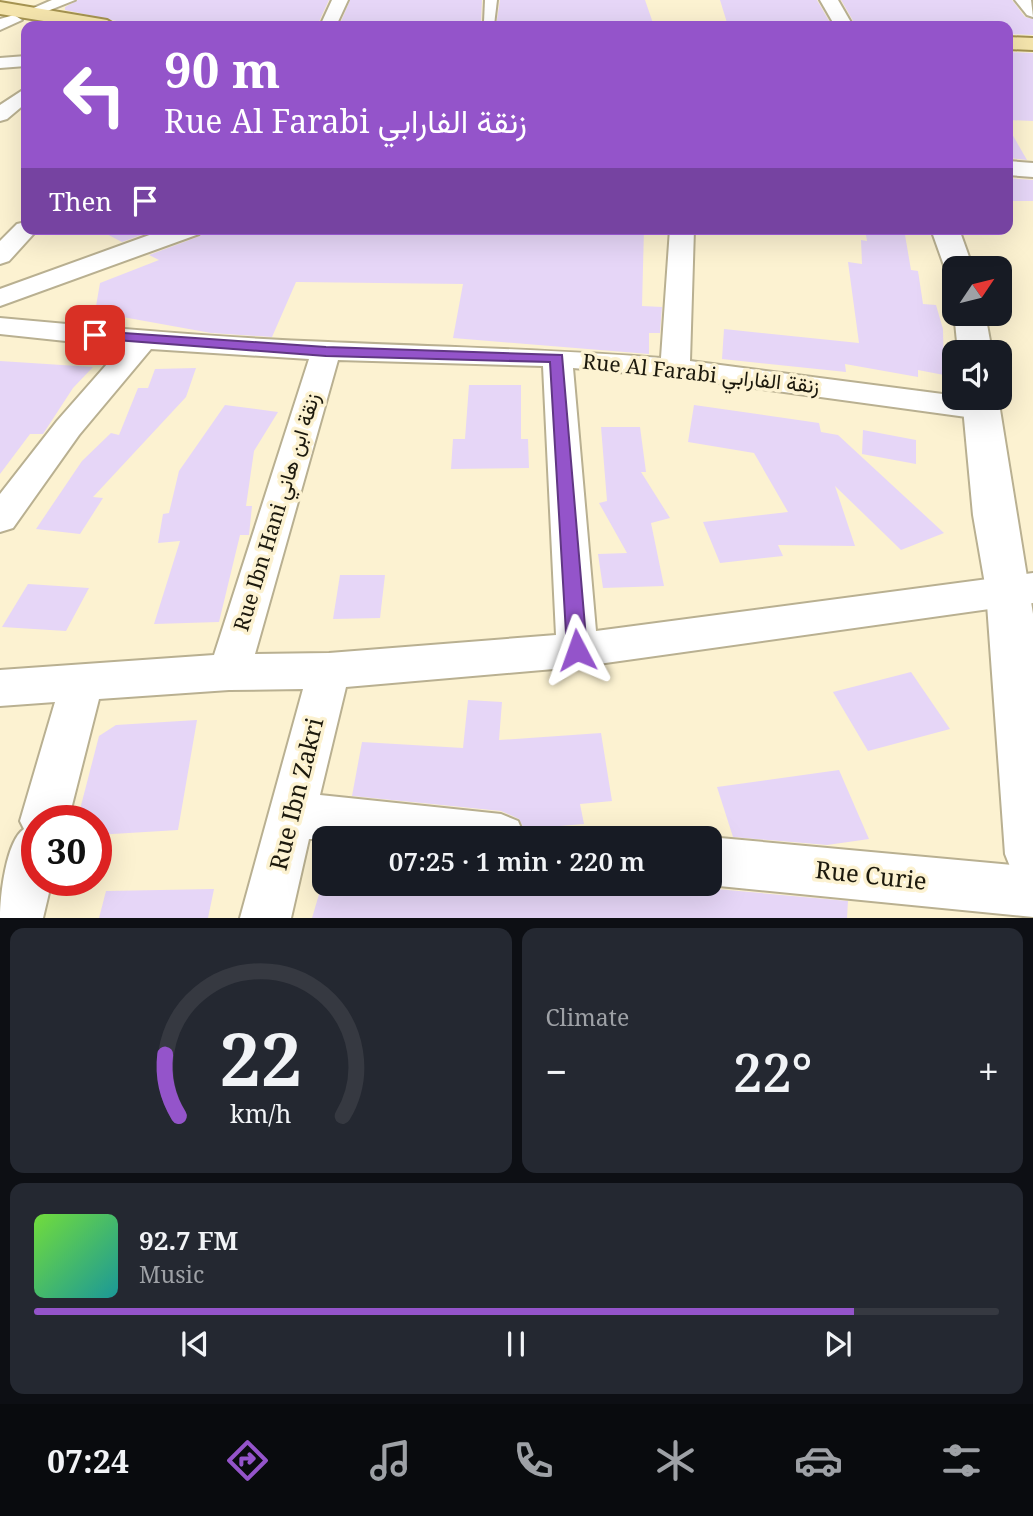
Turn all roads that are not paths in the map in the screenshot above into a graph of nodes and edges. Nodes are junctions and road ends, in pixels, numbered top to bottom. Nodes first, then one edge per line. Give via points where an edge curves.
1 (66, 0) edge
2 (340, 0) edge
3 (491, 0) edge
4 (829, 0) edge
5 (1023, 0) edge
6 (1033, 12) edge
7 (9, 17) edge
8 (27, 21) edge
9 (53, 21) edge
10 (330, 21) edge
11 (490, 21) edge
12 (841, 21) edge
13 (1013, 36) edge
14 (1033, 37) edge
15 (1013, 43) edge
16 (1033, 44) edge
17 (21, 61) edge
18 (0, 63) edge
19 (21, 98) edge
20 (0, 115) edge
21 (1013, 168) edge
22 (1033, 170) edge
23 (173, 235) edge
24 (681, 235) edge
25 (947, 235) edge
26 (954, 256) edge
27 (0, 298) edge
28 (0, 326) edge
29 (143, 340) junction
30 (326, 351) junction
31 (557, 358) junction
32 (675, 368) junction
33 (942, 399) edge
34 (982, 410) edge
35 (0, 519) edge
36 (1021, 589) edge
37 (577, 650) junction
38 (329, 671) junction
39 (229, 672) junction
40 (82, 682) junction
41 (0, 688) edge
42 (48, 805) edge
43 (292, 814) junction
44 (397, 826) edge
45 (1033, 854) edge
46 (722, 862) edge
47 (1033, 892) edge
48 (24, 896) edge
49 (18, 918) edge
50 (265, 918) edge

1 - 7 street
2 - 10 street
3 - 11 street
4 - 12 street
5 - 6 street
7 - 8 main road
7 - 9 main road
13 - 14 main road
15 - 16 main road
17 - 18 street
19 - 20 street
21 - 22 street
23 - 27 street
24 - 32 street
25 - 26 street
28 - 29 street, Rue Al Farabi زنقة الفارابي
29 - 30 street, Rue Al Farabi زنقة الفارابي
29 - 35 street via 68,428
30 - 31 street, Rue Al Farabi زنقة الفارابي
30 - 39 street, Rue Ibn Hani زنقة ابن هاني
31 - 32 street, Rue Al Farabi زنقة الفارابي
31 - 37 street
32 - 33 street, Rue Al Farabi زنقة الفارابي
34 - 36 street via 994,515
36 - 37 street
36 - 45 street
37 - 38 street
38 - 39 street
38 - 43 street, Rue Ibn Zakri
39 - 40 street
40 - 41 street
40 - 42 street
43 - 44 street
43 - 50 street, Rue Ibn Zakri
46 - 47 street, Rue Curie
48 - 49 street

